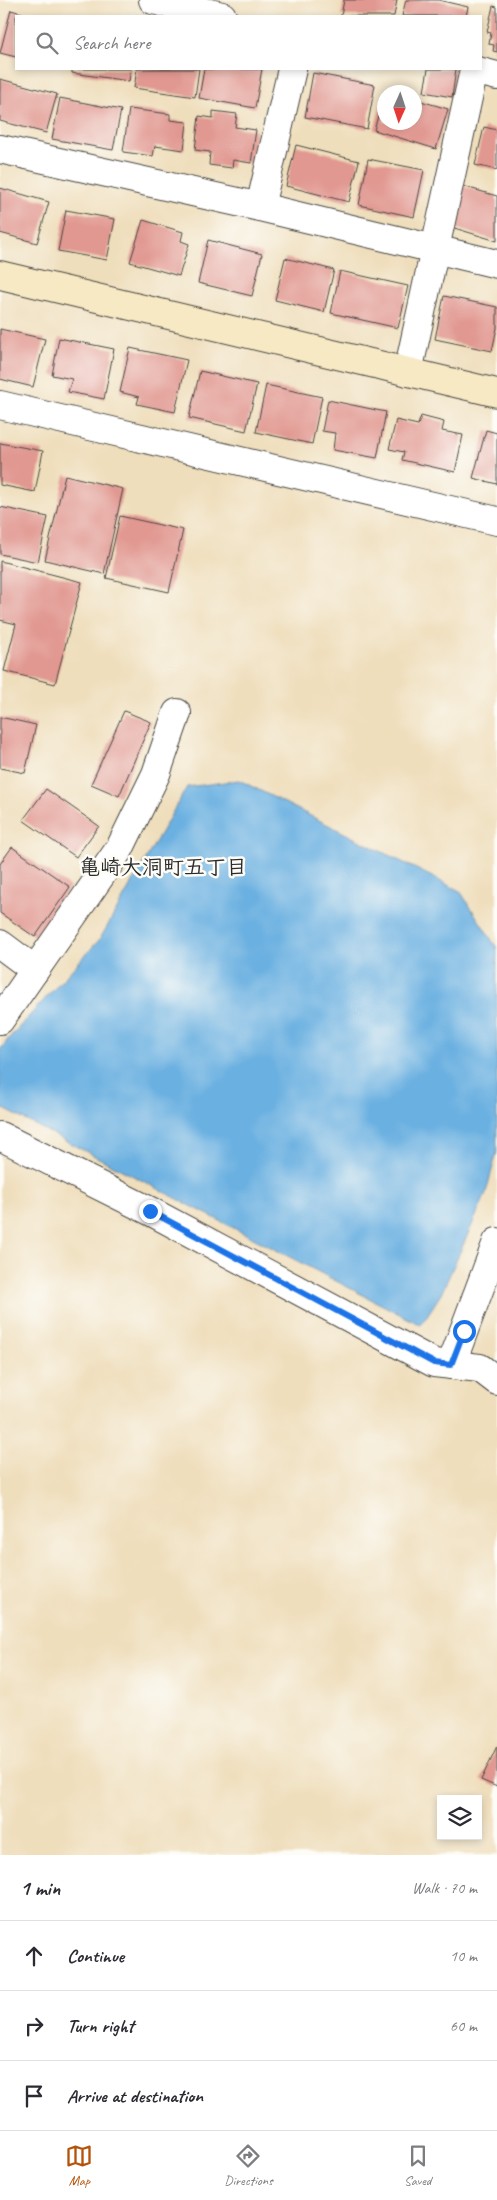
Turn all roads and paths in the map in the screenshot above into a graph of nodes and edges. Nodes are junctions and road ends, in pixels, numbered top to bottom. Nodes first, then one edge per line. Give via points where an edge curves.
1 (153, 0) edge
2 (218, 15) edge
3 (292, 70) edge
4 (497, 76) edge
5 (0, 149) edge
6 (260, 208) junction
7 (435, 249) junction
8 (497, 264) edge
9 (0, 275) edge
10 (408, 372) junction
11 (497, 393) edge
12 (0, 405) edge
13 (497, 521) edge
14 (177, 713) dead end
15 (0, 944) edge
16 (35, 970) junction
17 (0, 1020) edge
18 (0, 1136) edge
19 (497, 1242) edge
20 (451, 1365) junction
21 (497, 1381) edge

1 - 2 street
3 - 6 street
4 - 7 street via 474,70
5 - 6 street
6 - 7 street
7 - 8 street
7 - 10 street
9 - 10 street
10 - 11 street
12 - 13 street
14 - 16 street via 156,774 120,848
15 - 16 street
16 - 17 street
18 - 20 street via 150,1211 434,1363
19 - 20 street
20 - 21 street via 480,1368

